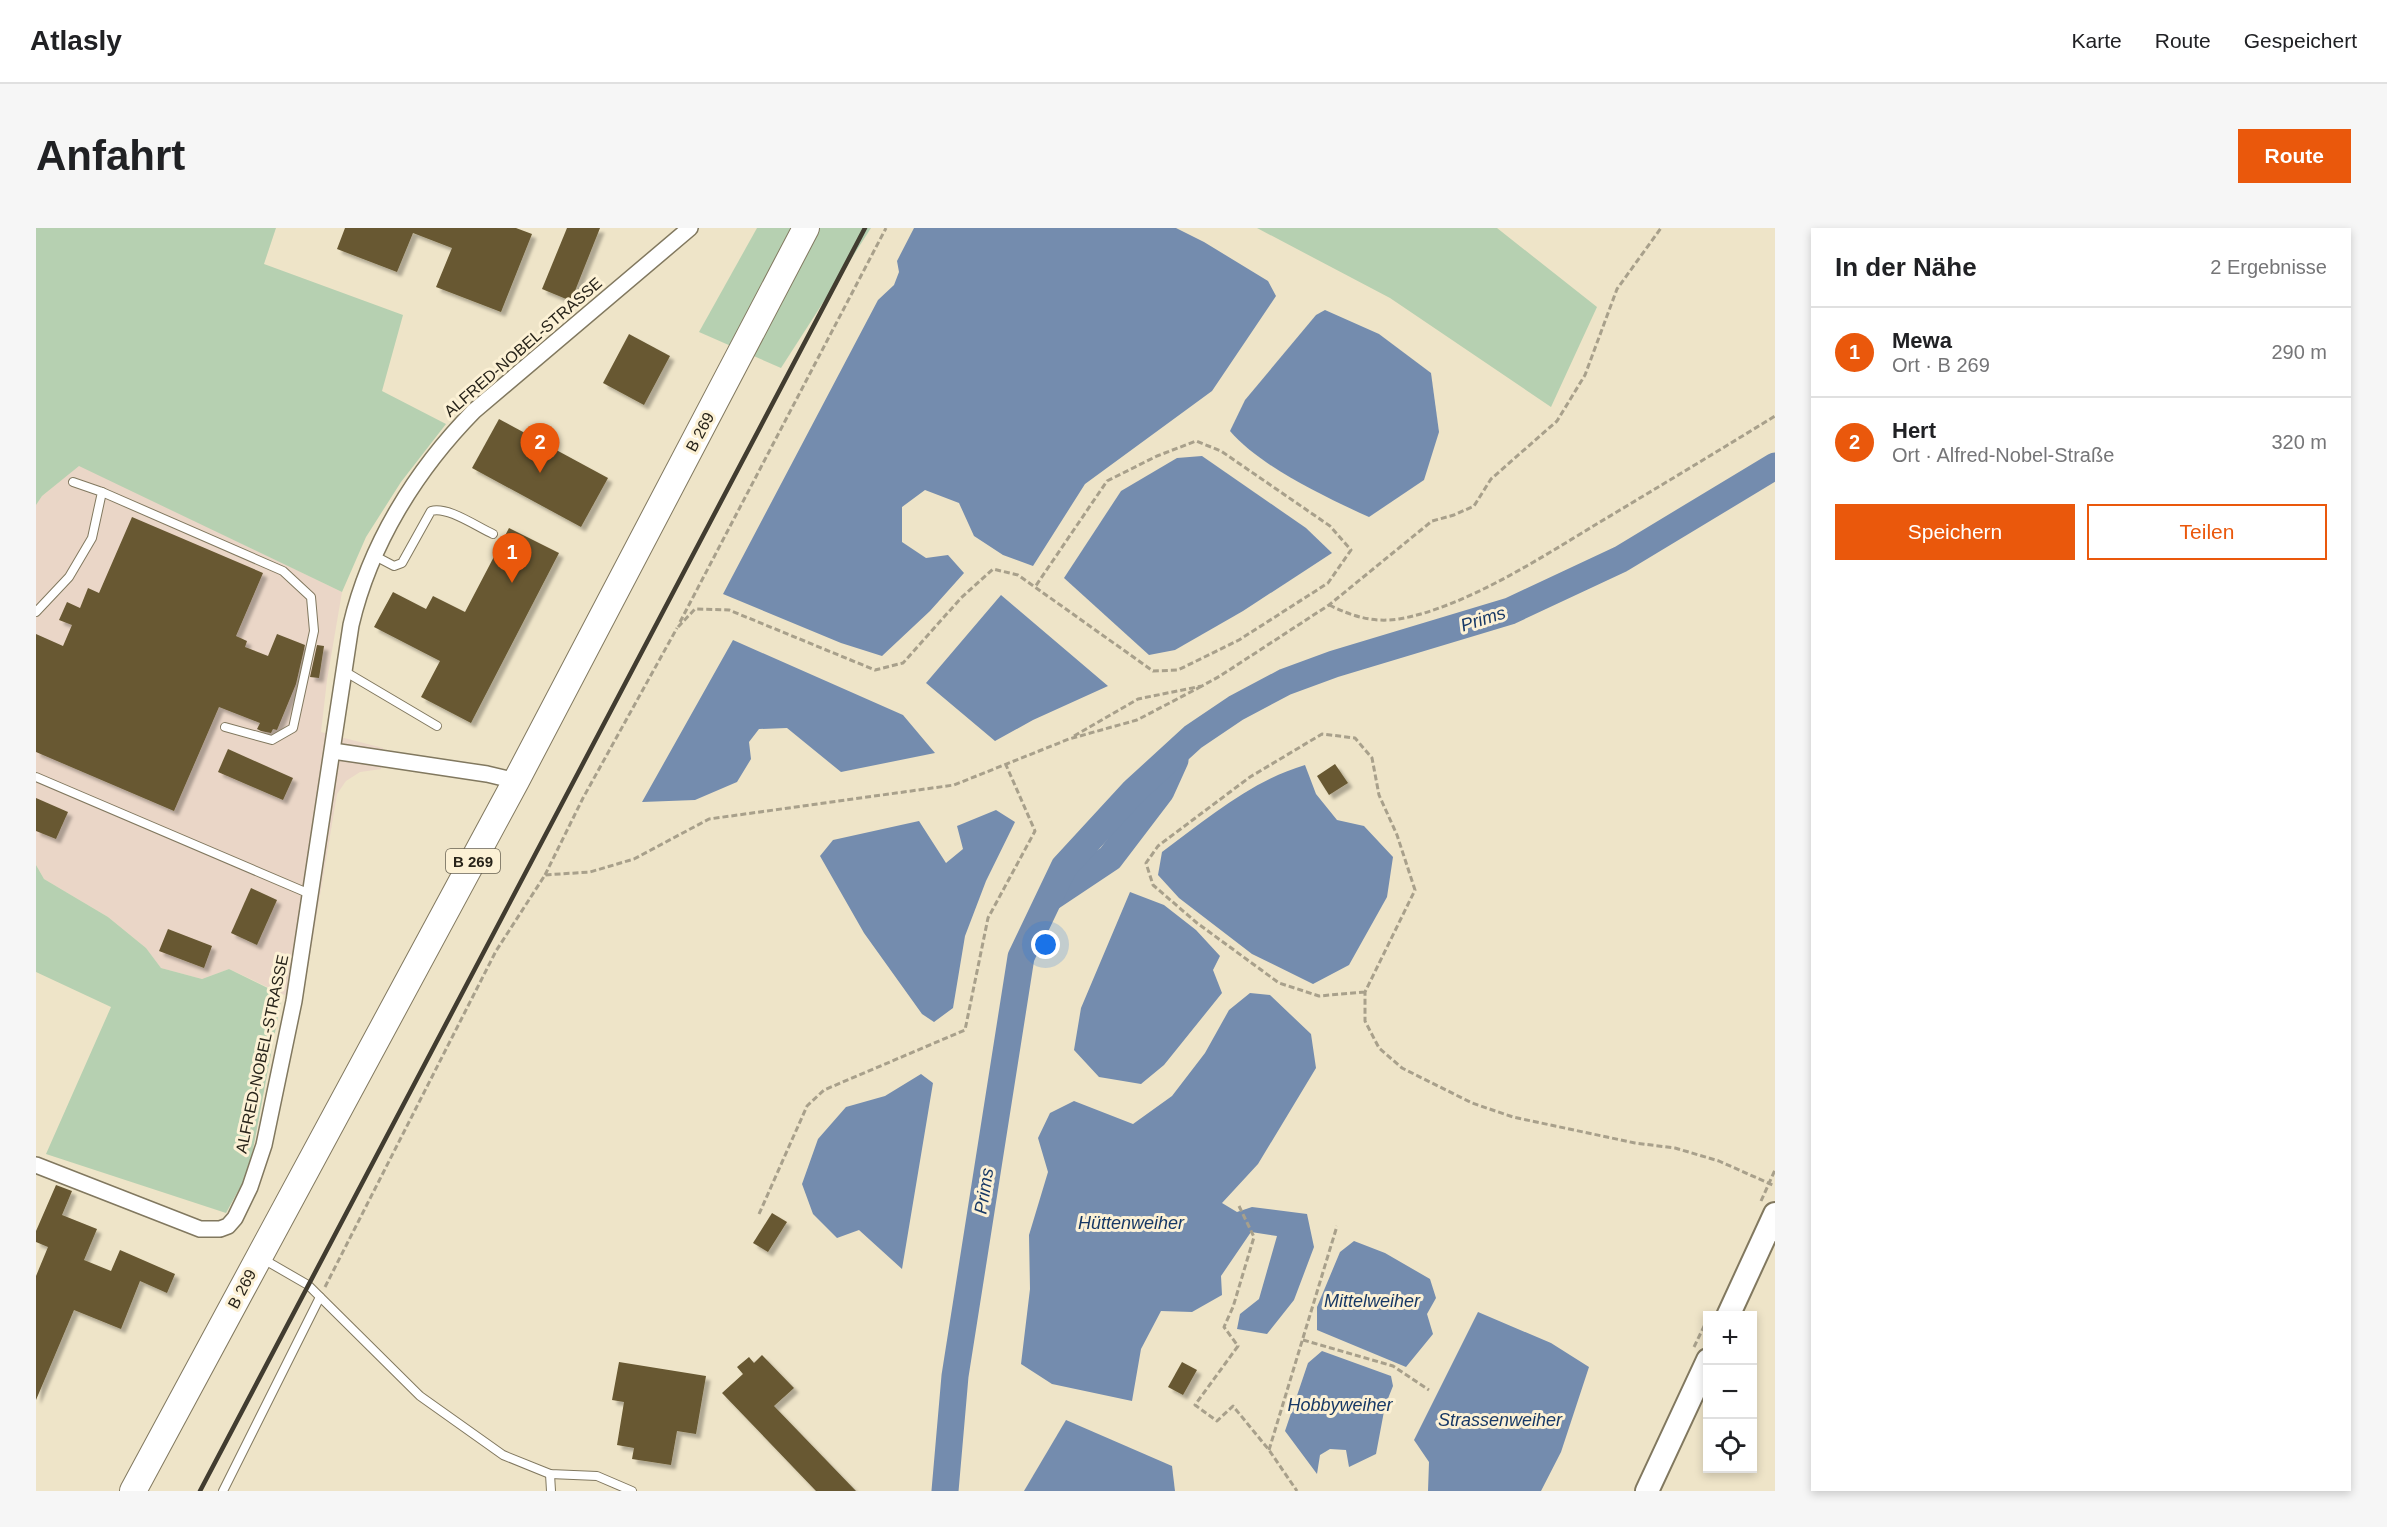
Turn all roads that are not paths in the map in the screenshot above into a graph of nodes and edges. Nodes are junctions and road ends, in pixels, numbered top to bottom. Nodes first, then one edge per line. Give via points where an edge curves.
1 (690, 228) edge
2 (806, 228) edge
3 (73, 482) dead end
4 (102, 492) junction
5 (493, 534) dead end
6 (375, 555) junction
7 (36, 612) edge
8 (343, 670) junction
9 (437, 726) dead end
10 (225, 728) dead end
11 (333, 751) junction
12 (36, 777) edge
13 (516, 781) junction
14 (310, 894) junction
15 (36, 1164) edge
16 (1775, 1214) edge
17 (259, 1257) junction
18 (320, 1297) junction
19 (1730, 1311) edge
20 (1704, 1365) edge
21 (550, 1474) junction
22 (133, 1491) edge
23 (223, 1491) edge
24 (551, 1491) edge
25 (632, 1491) edge
26 (1647, 1491) edge

1 - 6 street, ALFRED-NOBEL-STRASSE via 447,438 393,518
2 - 13 main road, B 269 / B 269
3 - 4 lane
4 - 7 lane via 92,538 69,577
4 - 10 lane via 283,571 311,597 315,631 293,728 272,740
5 - 6 lane via 447,511 435,510 402,563 394,566
6 - 8 street, ALFRED-NOBEL-STRASSE via 358,594
8 - 9 lane
8 - 11 street, ALFRED-NOBEL-STRASSE
11 - 13 street
11 - 14 street, ALFRED-NOBEL-STRASSE
12 - 14 lane
13 - 17 main road, B 269 / B 269
14 - 15 street, ALFRED-NOBEL-STRASSE via 294,1001 264,1145 250,1187 228,1226 200,1229
16 - 19 main road
17 - 18 lane via 308,1285
17 - 22 main road, B 269 / B 269
18 - 21 lane via 420,1396 503,1455
18 - 23 lane
20 - 26 main road
21 - 24 lane
21 - 25 lane via 597,1476

